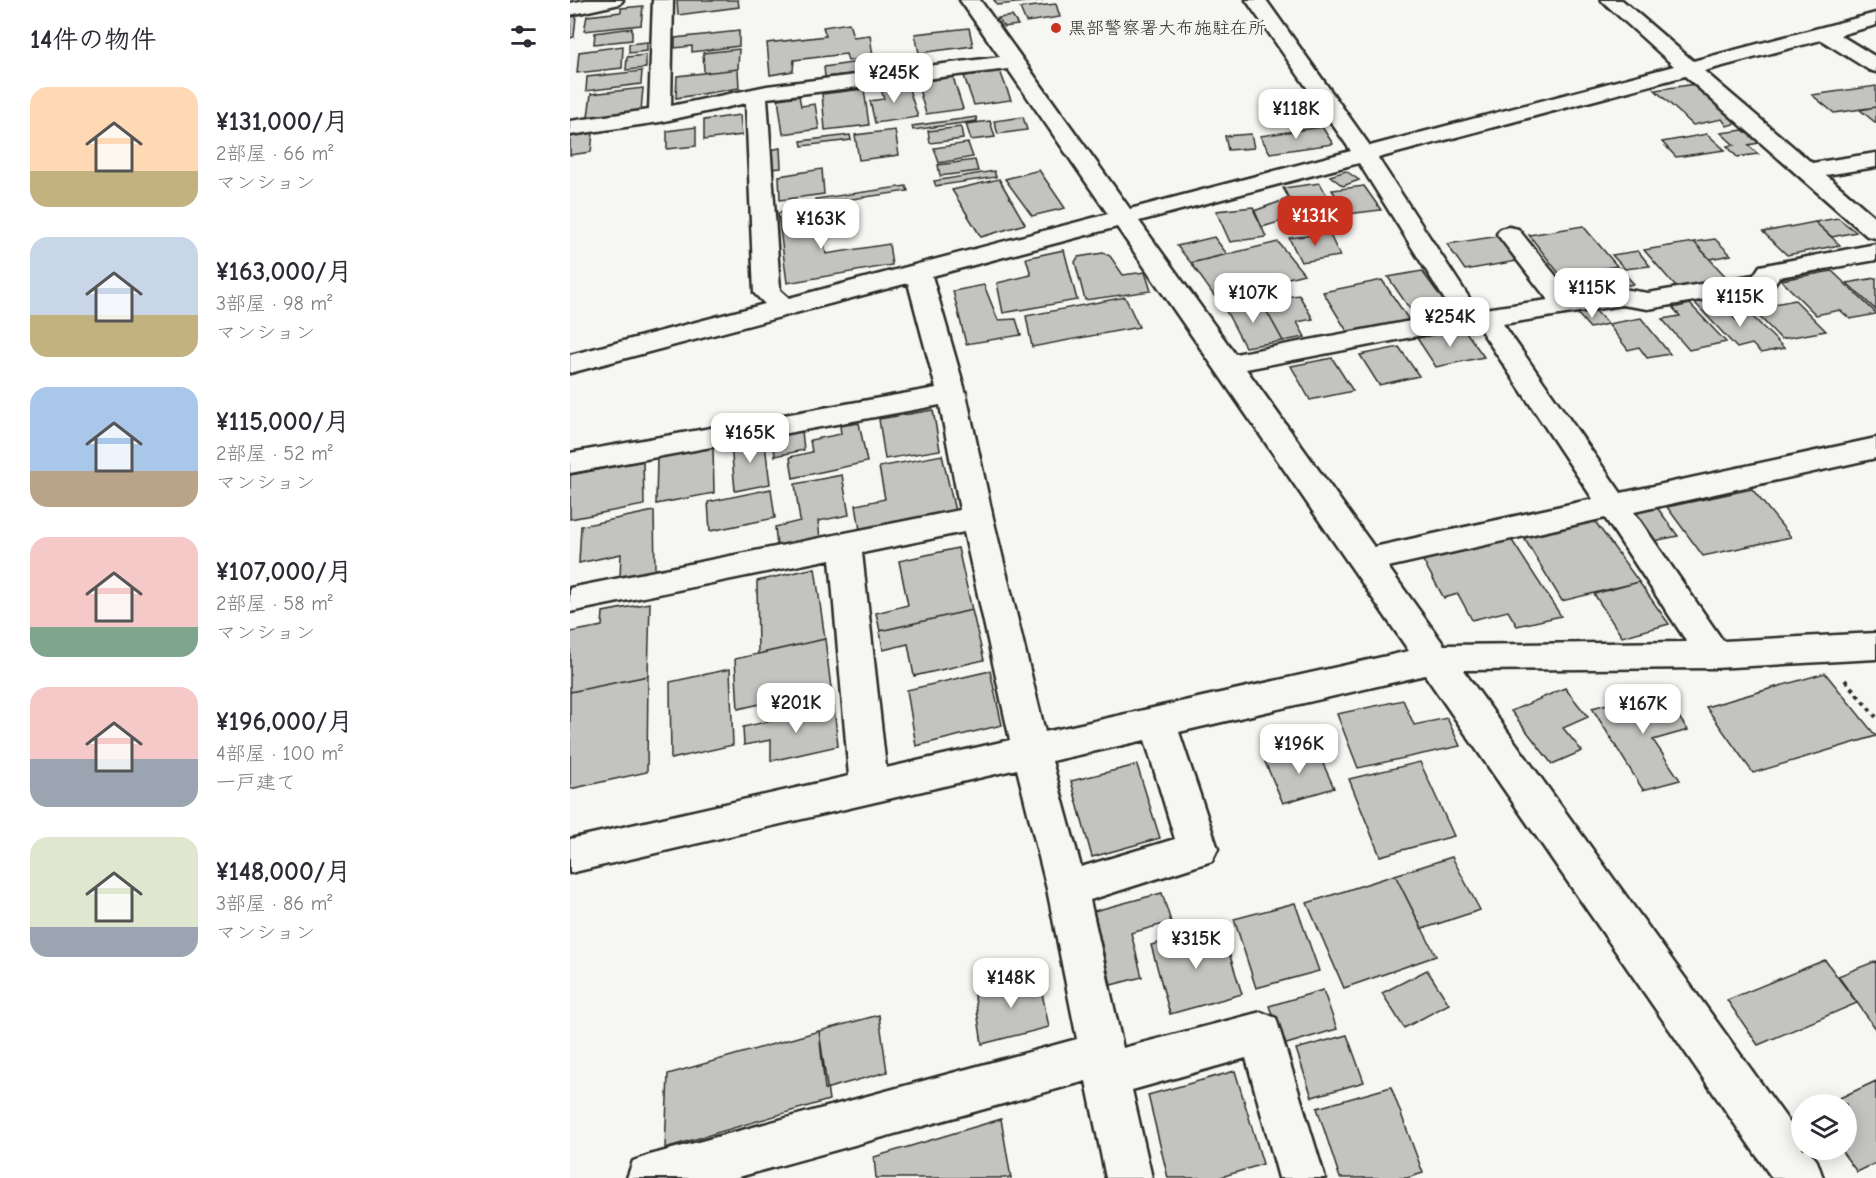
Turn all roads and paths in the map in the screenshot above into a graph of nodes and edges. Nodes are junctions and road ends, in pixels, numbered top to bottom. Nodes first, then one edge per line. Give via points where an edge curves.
1 (613, 0) edge
2 (663, 0) edge
3 (970, 0) edge
4 (1256, 0) edge
5 (1611, 0) edge
6 (570, 9) edge
7 (1876, 19) edge
8 (1824, 33) junction
9 (1012, 62) junction
10 (1876, 66) edge
11 (1690, 69) junction
12 (756, 94) junction
13 (660, 116) junction
14 (570, 128) edge
15 (1365, 155) junction
16 (1876, 160) edge
17 (1807, 171) junction
18 (1126, 219) junction
19 (1876, 231) edge
20 (1509, 234) dead end
21 (1876, 252) edge
22 (918, 273) junction
23 (1565, 305) junction
24 (785, 308) junction
25 (1478, 318) junction
26 (570, 364) edge
27 (1228, 364) junction
28 (952, 394) junction
29 (1876, 448) edge
30 (570, 463) edge
31 (1612, 506) junction
32 (977, 518) junction
33 (845, 544) junction
34 (1366, 560) junction
35 (570, 600) edge
36 (1876, 646) edge
37 (1714, 655) junction
38 (1434, 659) junction
39 (1158, 722) junction
40 (1031, 750) junction
41 (869, 788) junction
42 (570, 856) edge
43 (1067, 889) junction
44 (1104, 1065) junction
45 (650, 1178) edge
46 (1129, 1178) edge
47 (1302, 1178) edge
48 (1800, 1178) edge

1 - 6 street
2 - 13 street
3 - 9 street
4 - 15 street
5 - 11 street
7 - 8 street
8 - 10 street
8 - 11 street
9 - 12 street
9 - 18 street
11 - 15 street
11 - 17 street
12 - 13 street
12 - 24 street via 767,293
13 - 14 street
15 - 18 street
15 - 25 street
16 - 17 street
17 - 19 street
18 - 22 street
18 - 27 street
20 - 23 street
21 - 23 street via 1769,271 1764,281 1648,301 1622,297
22 - 24 street
22 - 28 street
23 - 25 street
24 - 26 street
25 - 27 street
25 - 31 street
27 - 34 street
28 - 30 street
28 - 32 street
29 - 31 street
31 - 34 street
31 - 37 street
32 - 33 street
32 - 40 street
33 - 35 street
33 - 41 street
34 - 38 street
36 - 37 street
37 - 38 street
38 - 39 street
38 - 48 street
39 - 40 street
39 - 43 street via 1198,849
40 - 41 street
40 - 43 street
41 - 42 street
43 - 44 street
44 - 45 street
44 - 46 street
44 - 47 street via 1261,1033

